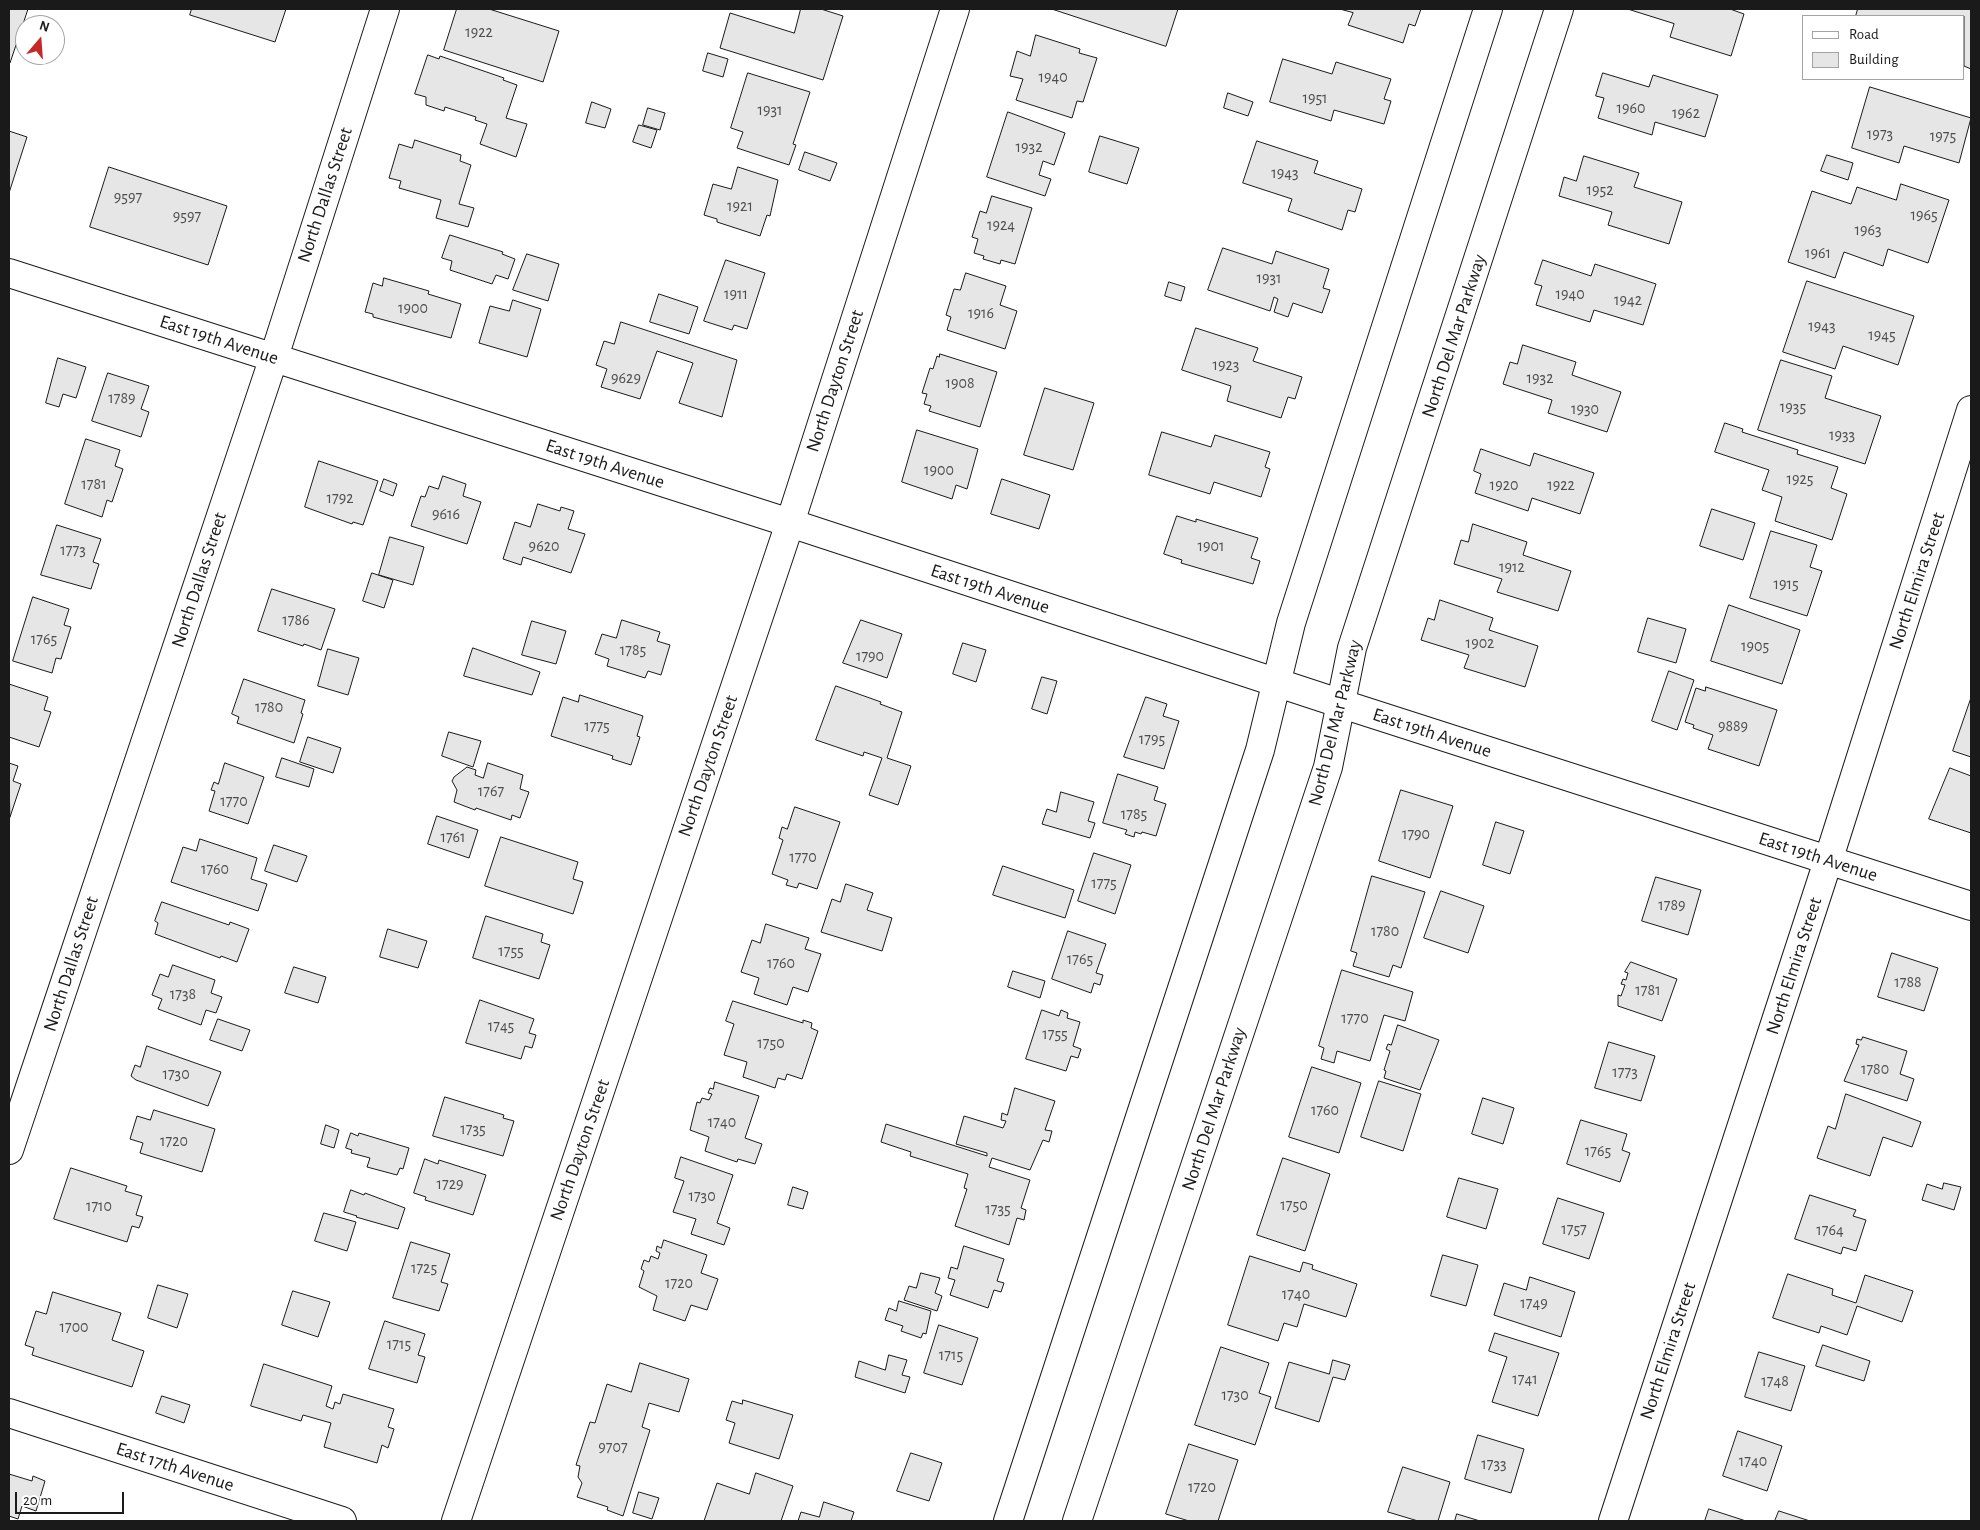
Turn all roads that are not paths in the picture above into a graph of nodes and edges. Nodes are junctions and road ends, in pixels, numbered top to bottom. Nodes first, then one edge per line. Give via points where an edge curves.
1 (385, 9) edge
2 (955, 9) edge
3 (1488, 9) edge
4 (1559, 9) edge
5 (9, 273) edge
6 (274, 357) junction
7 (1971, 410) edge
8 (790, 523) junction
9 (1277, 683) junction
10 (1342, 704) junction
11 (1828, 861) junction
12 (1971, 906) edge
13 (9, 1150) edge
14 (9, 1413) edge
15 (342, 1521) edge
16 (456, 1521) edge
17 (1008, 1521) edge
18 (1077, 1521) edge
19 (1613, 1521) edge

1 - 6 street, North Dallas Street
2 - 8 street, North Dayton Street
3 - 9 street via 1297,604
4 - 10 street, North Del Mar Parkway via 1352,648
5 - 6 street, East 19th Avenue
6 - 8 street, East 19th Avenue
6 - 13 street, North Dallas Street
7 - 11 street, North Elmira Street
8 - 9 street, East 19th Avenue
8 - 16 street, North Dayton Street
9 - 10 street, East 19th Avenue
9 - 17 street via 1260,750
10 - 11 street, East 19th Avenue
10 - 18 street, North Del Mar Parkway via 1328,767
11 - 12 street, East 19th Avenue
11 - 19 street, North Elmira Street
14 - 15 street, East 17th Avenue

